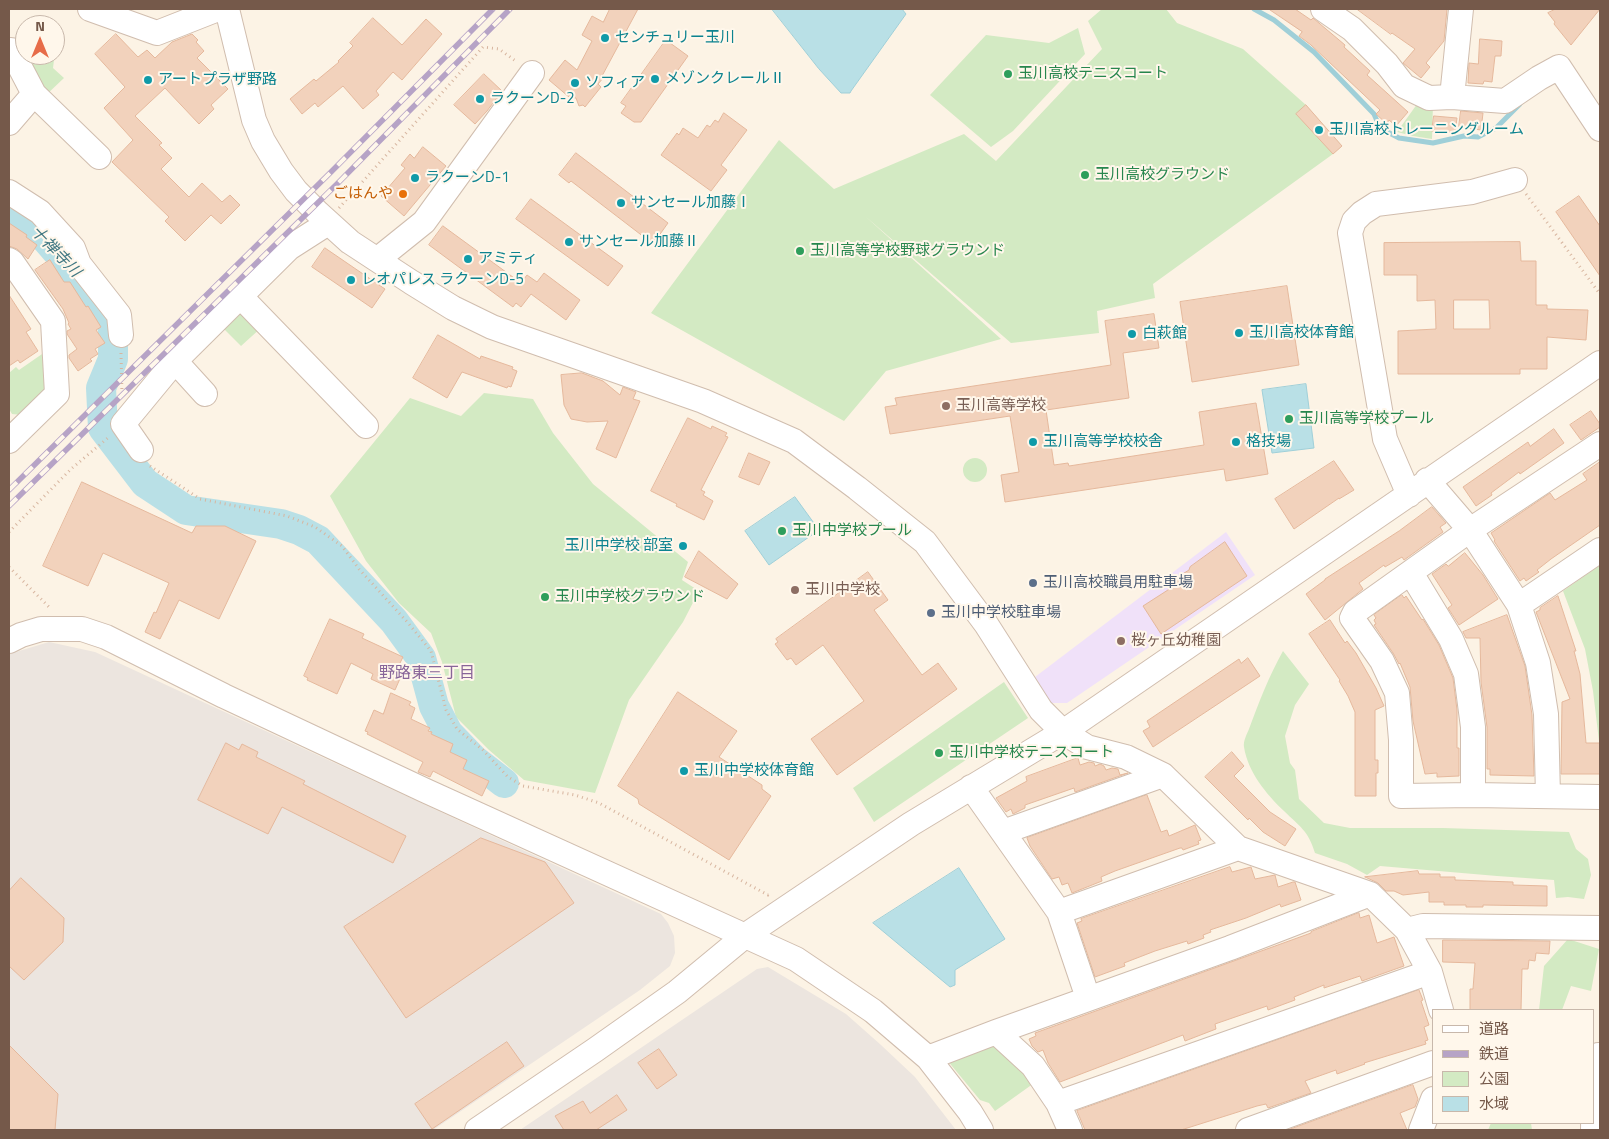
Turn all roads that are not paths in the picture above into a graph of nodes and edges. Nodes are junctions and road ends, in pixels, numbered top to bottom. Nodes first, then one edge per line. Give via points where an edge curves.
1 (90, 9) edge
2 (218, 9) edge
3 (227, 9) edge
4 (1323, 9) edge
5 (1461, 9) edge
6 (11, 50) dead end
7 (532, 73) dead end
8 (34, 94) junction
9 (1452, 97) junction
10 (9, 123) edge
11 (1600, 129) edge
12 (99, 157) dead end
13 (1515, 180) road end
14 (9, 192) edge
15 (332, 217) junction
16 (378, 259) junction
17 (9, 260) edge
18 (241, 297) junction
19 (121, 335) road end
20 (175, 361) junction
21 (1600, 363) edge
22 (205, 394) dead end
23 (366, 426) dead end
24 (10, 436) edge
25 (1600, 444) edge
26 (141, 450) road end
27 (1418, 488) junction
28 (1470, 530) junction
29 (1600, 550) edge
30 (1412, 573) junction
31 (1519, 605) junction
32 (9, 641) edge
33 (1063, 732) junction
34 (1163, 774) junction
35 (971, 787) junction
36 (1472, 795) junction
37 (1548, 796) junction
38 (1600, 797) edge
39 (1003, 832) junction
40 (1238, 848) junction
41 (1370, 894) junction
42 (1059, 912) junction
43 (1600, 928) edge
44 (1407, 930) junction
45 (746, 935) junction
46 (1430, 972) junction
47 (1088, 998) junction
48 (1441, 1009) edge
49 (996, 1032) junction
50 (928, 1058) junction
51 (1432, 1062) edge
52 (1432, 1102) edge
53 (1058, 1103) junction
54 (477, 1130) edge
55 (981, 1130) edge
56 (1070, 1130) edge
57 (1248, 1130) edge
58 (1421, 1130) edge

1 - 2 street via 157,33
3 - 15 street via 254,120 263,141 296,190
4 - 9 street via 1352,29 1404,86 1429,98
5 - 9 street
6 - 8 street
7 - 16 street via 424,222
8 - 10 street
8 - 12 street
9 - 11 street via 1505,101 1560,67
13 - 27 street via 1472,192 1376,204 1354,221 1350,233 1385,439
14 - 19 street via 40,212 73,248 79,264 119,315
15 - 16 street via 350,242
15 - 18 street via 289,248
16 - 33 street via 445,303 492,327 703,401 794,441 924,542 986,624 1041,710
17 - 24 street via 54,321 57,394
18 - 20 street
18 - 23 street
20 - 22 street
20 - 26 street via 123,424
21 - 27 street
25 - 28 street
27 - 28 street
27 - 33 street
28 - 30 street
28 - 31 street
29 - 31 street
30 - 36 street via 1451,639 1466,674 1473,727
30 - 36 street via 1355,612 1352,618 1382,661 1397,693 1401,796
31 - 37 street via 1538,663 1544,705
32 - 45 street via 41,629 82,629 106,637 424,790
33 - 34 street via 1087,747 1126,757
33 - 35 street
34 - 39 street
34 - 40 street
35 - 39 street
35 - 45 street
36 - 37 street
37 - 38 street
39 - 42 street
40 - 41 street
40 - 42 street
41 - 44 street
41 - 47 street
42 - 47 street
43 - 44 street via 1423,926
44 - 46 street
45 - 50 street via 804,964 872,1011
45 - 54 street via 670,997
46 - 48 street
46 - 53 street
47 - 49 street
49 - 50 street
49 - 53 street via 1033,1066
50 - 55 street
51 - 57 street
52 - 58 street
53 - 56 street

